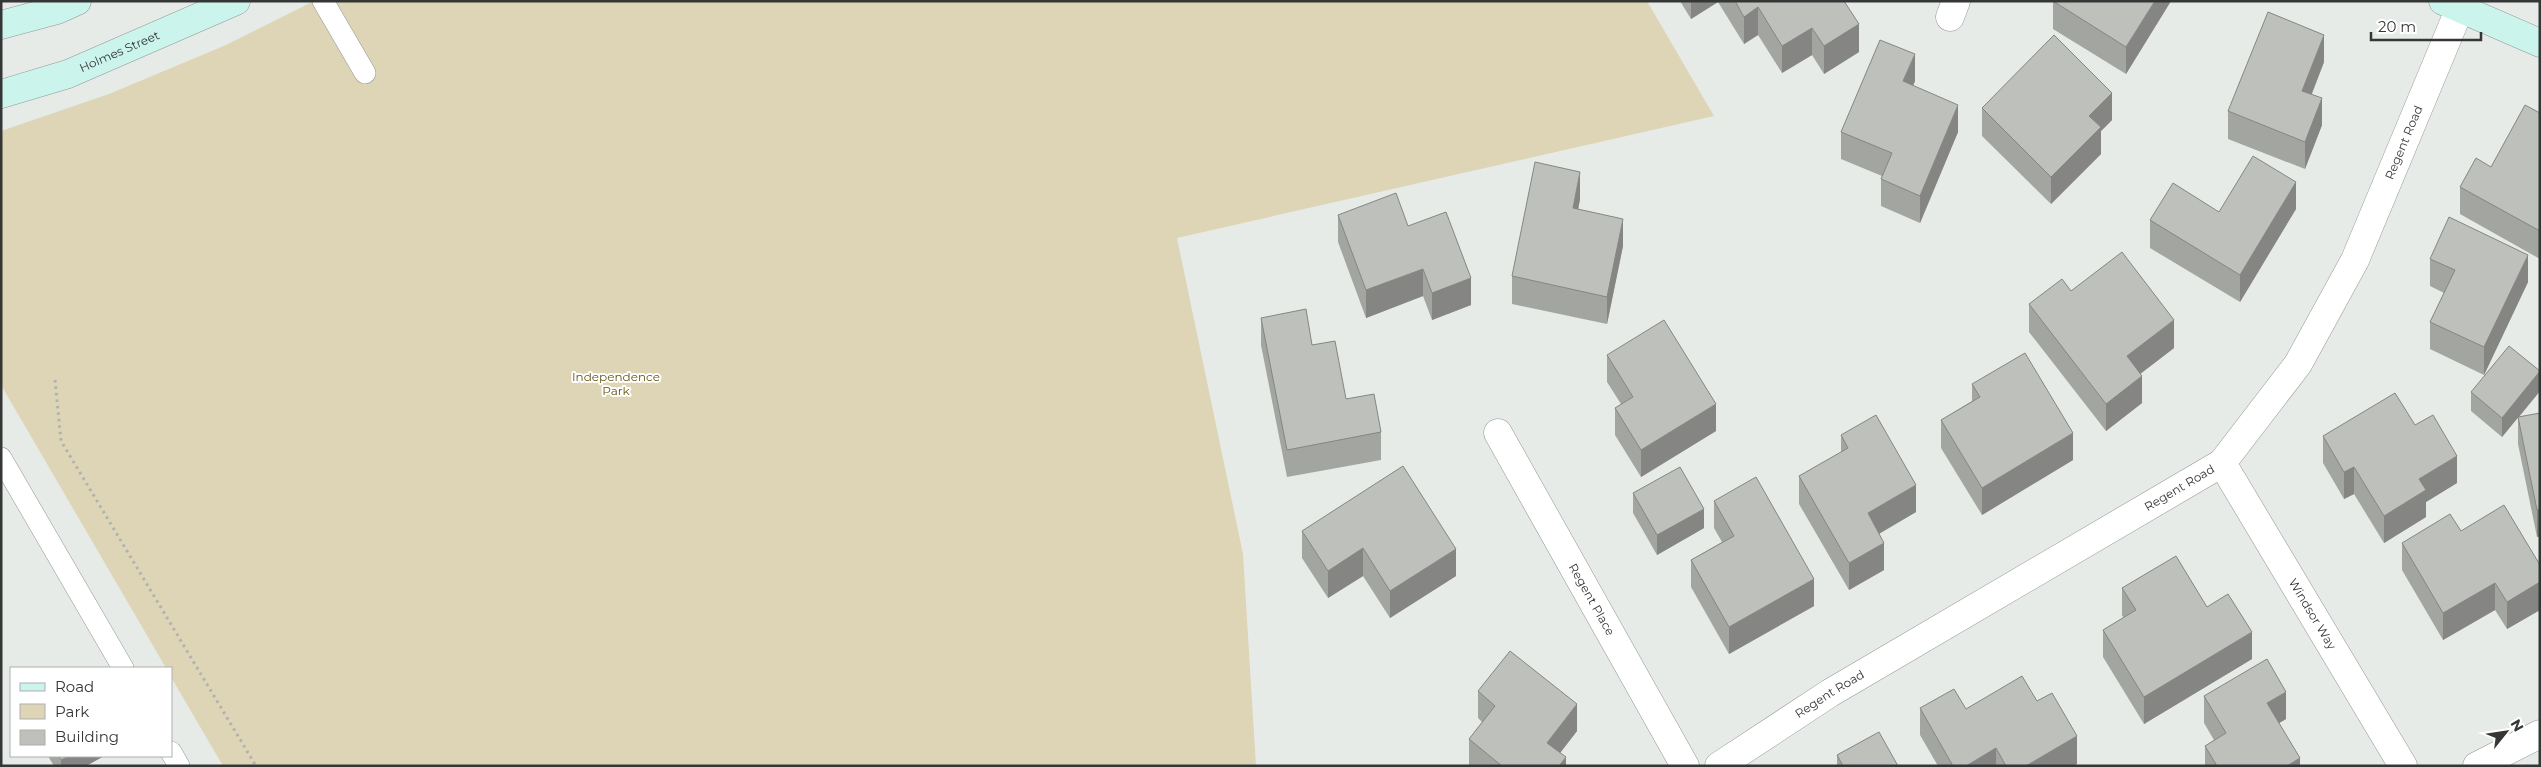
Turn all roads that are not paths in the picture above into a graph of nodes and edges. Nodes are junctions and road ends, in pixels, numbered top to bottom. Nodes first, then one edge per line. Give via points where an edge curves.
1 (77, 1) edge
2 (236, 1) edge
3 (324, 1) edge
4 (2452, 4) edge
5 (1, 25) edge
6 (2540, 43) edge
7 (365, 73) dead end
8 (1, 94) edge
9 (1498, 433) dead end
10 (1, 458) edge
11 (2222, 462) junction
12 (122, 667) edge
13 (2540, 734) edge
14 (172, 754) edge
15 (179, 766) edge
16 (1685, 766) edge
17 (1719, 766) edge
18 (2403, 766) edge
19 (2477, 766) edge

1 - 5 main road via 57,10
2 - 8 main road, Holmes Street via 68,74
3 - 7 lane
4 - 6 main road
4 - 11 street, Regent Road via 2355,260 2298,364
9 - 16 street, Regent Place
10 - 12 lane
11 - 17 street, Regent Road via 1830,693
11 - 18 street, Windsor Way
13 - 19 street
14 - 15 lane

